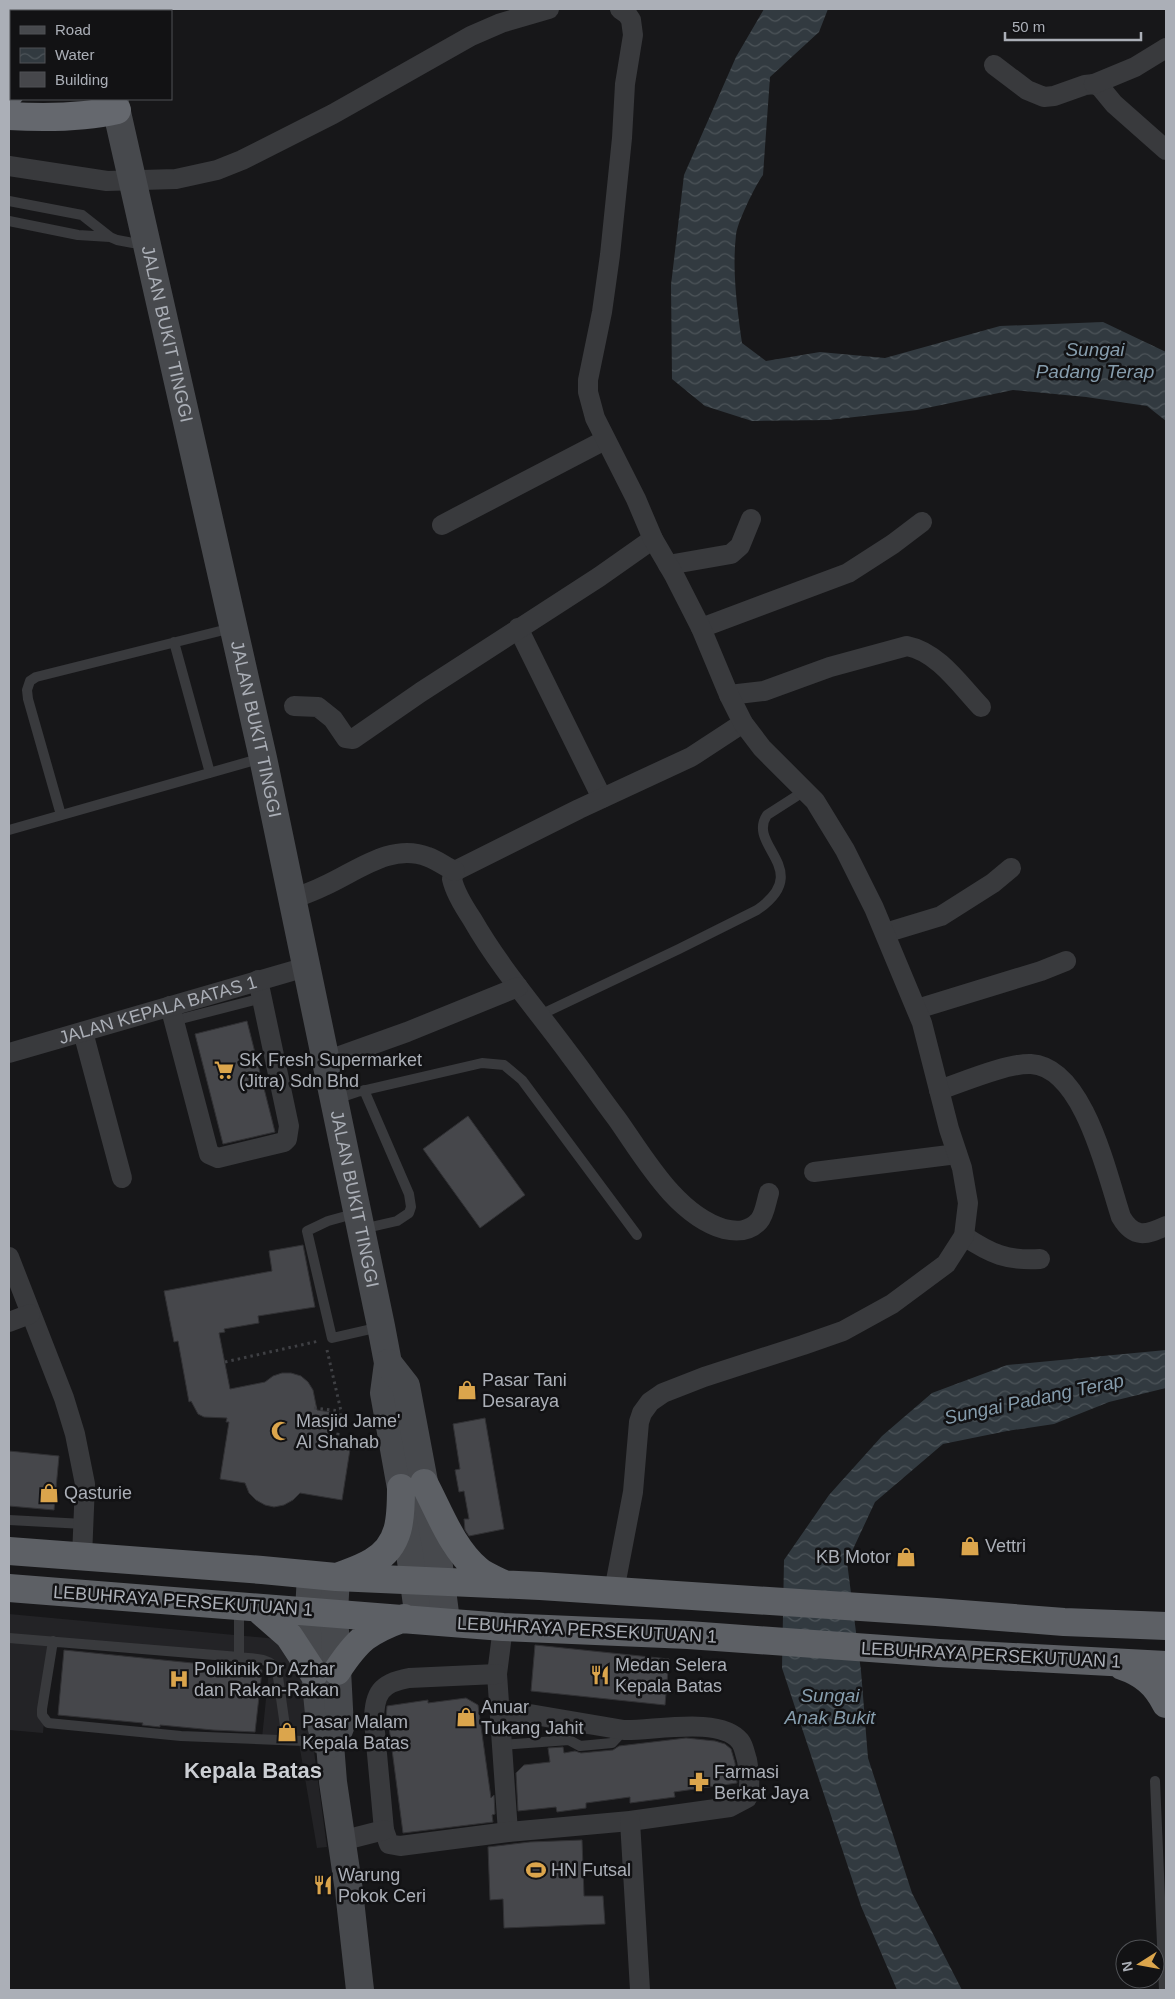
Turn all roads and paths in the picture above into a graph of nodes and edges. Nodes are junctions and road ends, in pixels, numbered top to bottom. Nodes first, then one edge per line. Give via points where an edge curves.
1 (549, 9) edge
2 (631, 12) edge
3 (1166, 48) edge
4 (994, 66) dead end
5 (1094, 84) junction
6 (115, 104) edge
7 (9, 116) edge
8 (1166, 150) edge
9 (9, 166) edge
10 (133, 180) junction
11 (9, 201) edge
12 (9, 221) edge
13 (110, 237) junction
14 (147, 242) junction
15 (605, 440) junction
16 (751, 519) dead end
17 (922, 522) dead end
18 (442, 525) dead end
19 (653, 539) junction
20 (668, 565) junction
21 (234, 628) junction
22 (518, 628) junction
23 (701, 628) junction
24 (174, 642) junction
25 (729, 694) junction
26 (294, 706) dead end
27 (981, 707) dead end
28 (744, 724) junction
29 (263, 758) junction
30 (210, 773) junction
31 (806, 790) junction
32 (602, 798) junction
33 (61, 815) junction
34 (9, 830) edge
35 (1011, 868) dead end
36 (455, 871) junction
37 (292, 899) junction
38 (885, 933) junction
39 (1066, 960) dead end
40 (306, 967) junction
41 (518, 987) junction
42 (260, 989) junction
43 (917, 1009) junction
44 (172, 1013) junction
45 (540, 1015) junction
46 (83, 1032) junction
47 (9, 1053) edge
48 (326, 1061) junction
49 (364, 1090) junction
50 (939, 1090) junction
51 (334, 1099) junction
52 (957, 1154) junction
53 (814, 1172) dead end
54 (122, 1178) dead end
55 (769, 1193) dead end
56 (360, 1221) junction
57 (1166, 1226) edge
58 (637, 1235) dead end
59 (964, 1236) junction
60 (9, 1257) edge
61 (1040, 1259) dead end
62 (30, 1314) junction
63 (9, 1322) edge
64 (381, 1326) junction
65 (328, 1339) junction
66 (225, 1362) dead end
67 (314, 1408) dead end
68 (340, 1411) junction
69 (337, 1441) dead end
70 (413, 1485) junction
71 (9, 1520) edge
72 (84, 1524) junction
73 (9, 1551) edge
74 (82, 1557) junction
75 (323, 1576) junction
76 (414, 1580) junction
77 (442, 1581) junction
78 (506, 1585) junction
79 (9, 1588) edge
80 (614, 1591) junction
81 (248, 1607) junction
82 (322, 1612) junction
83 (412, 1618) junction
84 (446, 1621) junction
85 (1166, 1626) edge
86 (503, 1627) junction
87 (9, 1638) edge
88 (53, 1641) junction
89 (239, 1657) junction
90 (1101, 1660) junction
91 (1166, 1665) edge
92 (326, 1672) junction
93 (497, 1674) junction
94 (1166, 1704) edge
95 (499, 1709) junction
96 (624, 1730) junction
97 (287, 1740) junction
98 (501, 1745) junction
99 (330, 1750) junction
100 (1155, 1781) dead end
101 (630, 1821) junction
102 (384, 1830) junction
103 (508, 1832) junction
104 (341, 1841) junction
105 (360, 1990) edge
106 (640, 1990) edge
107 (1164, 1990) edge

1 - 10 street via 471,36 333,114 232,164 183,178
2 - 15 street via 633,35 625,84 610,255 588,392
3 - 5 street
4 - 5 street via 1027,90 1044,97
5 - 8 street
6 - 7 highway via 96,114
6 - 10 main road, JALAN BUKIT TINGGI
9 - 10 street via 107,181
10 - 14 main road, JALAN BUKIT TINGGI
11 - 13 lane via 82,215
12 - 13 lane via 78,235
13 - 14 lane via 133,243
14 - 21 main road, JALAN BUKIT TINGGI
15 - 18 street
15 - 19 street
16 - 20 street via 740,546 731,554
17 - 23 street via 848,573
19 - 20 street
19 - 22 street
20 - 23 street
21 - 24 lane
21 - 29 main road, JALAN BUKIT TINGGI
22 - 26 street via 353,739 346,738 333,719 318,707
22 - 32 street
23 - 25 street
24 - 30 lane
24 - 33 lane via 36,677 28,684 28,699
25 - 27 street via 764,691 907,646 917,648 938,662
25 - 28 street
28 - 31 street via 762,748
28 - 32 street via 691,756
29 - 30 lane
29 - 37 main road, JALAN BUKIT TINGGI
30 - 33 lane
31 - 38 street via 834,829
31 - 45 lane via 764,820 763,832 781,873 778,889 769,902 679,950
32 - 36 street
33 - 34 lane
35 - 38 street via 941,916
36 - 37 street via 427,856 391,855
36 - 41 street via 453,885 463,904
37 - 40 main road, JALAN BUKIT TINGGI
38 - 43 street
39 - 43 street via 1041,971
40 - 42 street, JALAN KEPALA BATAS 1
40 - 48 main road, JALAN BUKIT TINGGI
41 - 45 street
41 - 48 street
42 - 44 street, JALAN KEPALA BATAS 1
42 - 44 street via 289,1126 284,1142 218,1158 208,1154
43 - 50 street
44 - 46 street, JALAN KEPALA BATAS 1
45 - 55 street via 656,1174 686,1206 716,1226 738,1232 758,1222
46 - 47 street, JALAN KEPALA BATAS 1
46 - 54 street
48 - 51 main road, JALAN BUKIT TINGGI
49 - 51 lane
49 - 56 lane via 409,1194 411,1206 409,1213 397,1221
49 - 58 lane via 482,1063 504,1066 522,1080
50 - 52 street
50 - 57 street via 1028,1064 1051,1070 1079,1100 1126,1226 1134,1233 1144,1234
51 - 56 main road, JALAN BUKIT TINGGI
52 - 53 street
52 - 59 street via 968,1203
56 - 64 main road, JALAN BUKIT TINGGI
56 - 65 lane via 328,1220 307,1231
59 - 61 street via 993,1254 1021,1260
59 - 80 street via 946,1264 892,1304 843,1331 687,1383 650,1402 639,1422 633,1492
60 - 62 street
62 - 63 street
62 - 72 street via 75,1434 85,1484
64 - 65 lane
64 - 70 main road, JALAN BUKIT TINGGI via 388,1363 384,1392
65 - 66 path
65 - 68 path
67 - 68 path
68 - 69 path
70 - 75 highway via 394,1542 373,1562
70 - 76 main road, JALAN BUKIT TINGGI
70 - 77 main road, JALAN BUKIT TINGGI
70 - 78 highway via 464,1557 480,1572
71 - 72 lane
72 - 74 street
73 - 74 highway, LEBUHRAYA PERSEKUTUAN 1
74 - 75 highway, LEBUHRAYA PERSEKUTUAN 1
75 - 76 highway, LEBUHRAYA PERSEKUTUAN 1
75 - 82 main road
76 - 77 highway, LEBUHRAYA PERSEKUTUAN 1
76 - 83 main road, JALAN BUKIT TINGGI
77 - 78 highway, LEBUHRAYA PERSEKUTUAN 1
77 - 84 main road, JALAN BUKIT TINGGI
78 - 80 highway, LEBUHRAYA PERSEKUTUAN 1
79 - 81 highway, LEBUHRAYA PERSEKUTUAN 1
80 - 85 highway, LEBUHRAYA PERSEKUTUAN 1
81 - 82 highway, LEBUHRAYA PERSEKUTUAN 1
81 - 89 lane
81 - 92 highway via 289,1636
82 - 83 highway, LEBUHRAYA PERSEKUTUAN 1
82 - 92 main road
83 - 84 highway, LEBUHRAYA PERSEKUTUAN 1
83 - 92 highway via 384,1626 362,1639
84 - 86 highway, LEBUHRAYA PERSEKUTUAN 1
86 - 90 highway, LEBUHRAYA PERSEKUTUAN 1
86 - 93 street
87 - 88 lane
88 - 89 lane
88 - 97 lane via 42,1709 48,1723 181,1736
89 - 97 lane via 274,1664
90 - 91 highway, LEBUHRAYA PERSEKUTUAN 1
90 - 94 highway via 1144,1676 1155,1684
92 - 99 main road via 340,1728
93 - 95 street
93 - 102 street via 395,1680 379,1692 374,1703 374,1721
95 - 96 street
95 - 98 street
96 - 98 lane via 612,1743 580,1746 568,1740
96 - 101 street via 717,1729 741,1742 749,1768 749,1792 740,1803
97 - 99 lane via 304,1741
98 - 103 street
99 - 104 main road
100 - 107 lane
101 - 103 street
101 - 106 street
102 - 103 street via 387,1841 394,1846
102 - 104 street
104 - 105 main road

